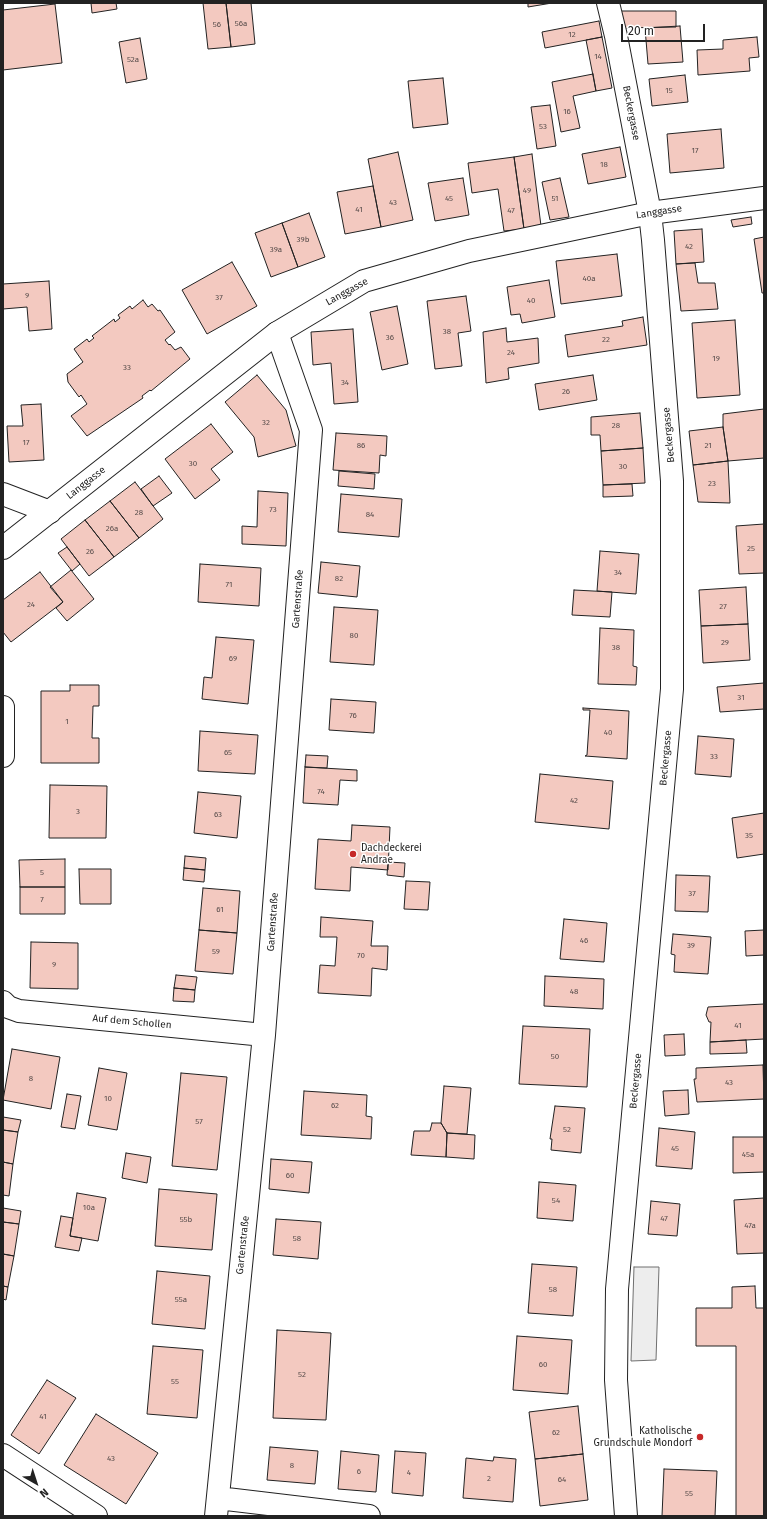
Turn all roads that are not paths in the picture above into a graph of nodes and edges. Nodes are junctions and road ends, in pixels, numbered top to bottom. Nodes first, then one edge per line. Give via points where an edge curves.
1 (608, 3) edge
2 (764, 198) edge
3 (650, 213) junction
4 (277, 333) junction
5 (3, 494) edge
6 (50, 512) junction
7 (3, 548) edge
8 (3, 707) edge
9 (3, 756) edge
10 (3, 1002) edge
11 (264, 1035) junction
12 (3, 1455) edge
13 (217, 1507) edge
14 (96, 1516) edge
15 (369, 1516) edge
16 (626, 1516) edge

1 - 3 street, Beckergasse
2 - 3 street, Langgasse
3 - 4 street, Langgasse via 469,251 364,281
3 - 16 street, Beckergasse via 672,481 672,689 616,1289 616,1380
4 - 6 street, Langgasse
4 - 11 street, Gartenstraße via 311,430
5 - 6 street
6 - 7 street, Langgasse
8 - 9 street
10 - 11 street, Auf dem Schollen via 19,1011
11 - 13 street, Gartenstraße
12 - 14 street
13 - 15 street

